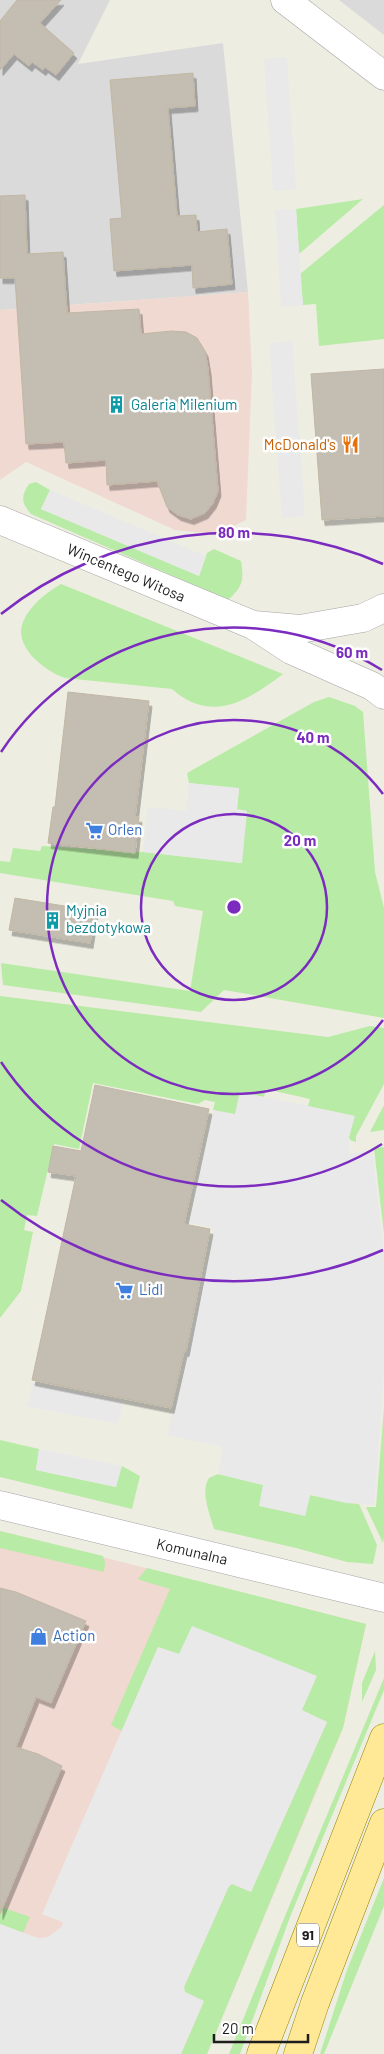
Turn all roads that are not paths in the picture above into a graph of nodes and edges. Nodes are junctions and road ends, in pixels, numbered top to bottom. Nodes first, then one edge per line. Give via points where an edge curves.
1 (286, 0) edge
2 (384, 76) edge
3 (0, 520) edge
4 (384, 608) edge
5 (253, 625) junction
6 (384, 695) edge
7 (0, 1505) edge
8 (384, 1598) edge
9 (384, 1738) edge
10 (384, 1823) edge
11 (261, 2054) edge
12 (298, 2054) edge

1 - 2 street
3 - 5 street, Wincentego Witosa
4 - 5 street, Wincentego Witosa via 363,618 300,629
5 - 6 street, Wincentego Witosa via 291,650 372,686
7 - 8 street, Komunalna
9 - 11 main road, 91
10 - 12 main road, 91

